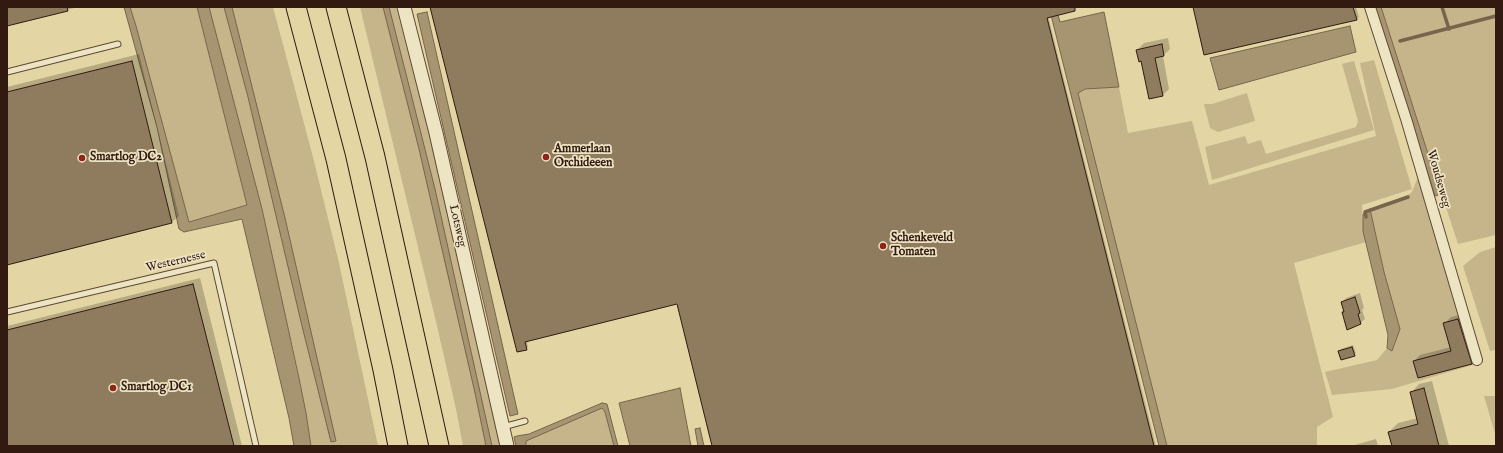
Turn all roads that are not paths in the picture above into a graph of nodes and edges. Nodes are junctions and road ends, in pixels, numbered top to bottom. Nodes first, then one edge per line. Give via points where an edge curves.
1 (296, 7) edge
2 (336, 7) edge
3 (404, 7) edge
4 (1370, 7) edge
5 (118, 44) dead end
6 (7, 72) edge
7 (7, 312) edge
8 (1477, 360) dead end
9 (525, 421) dead end
10 (503, 426) junction
11 (256, 446) edge
12 (398, 446) edge
13 (439, 446) edge
14 (507, 446) edge

1 - 12 highway via 336,159
2 - 13 highway via 375,157
3 - 10 street, Lotsweg via 436,133
4 - 8 street, Woudseweg via 1407,122
5 - 6 lane
7 - 11 lane, Westernesse via 214,263
9 - 10 lane
10 - 14 street, Lotsweg

